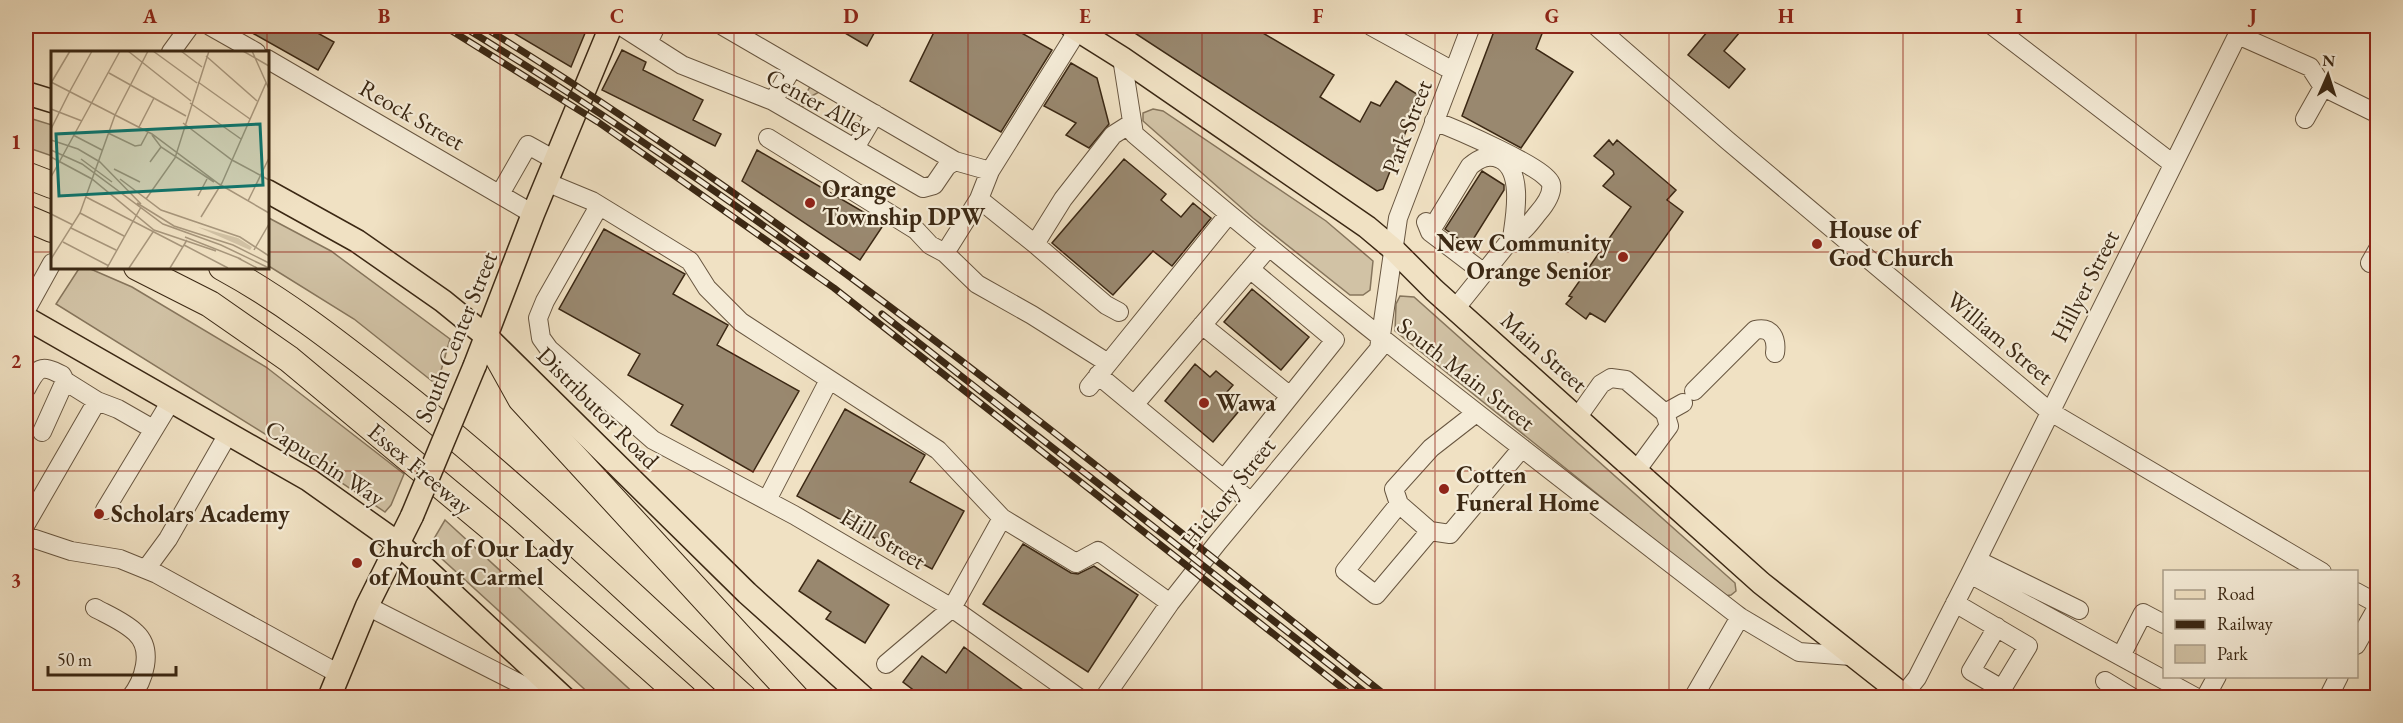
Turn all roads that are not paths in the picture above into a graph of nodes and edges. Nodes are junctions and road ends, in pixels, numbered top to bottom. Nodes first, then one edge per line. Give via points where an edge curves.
1 (190, 26) edge
2 (210, 26) edge
3 (611, 26) edge
4 (621, 26) edge
5 (656, 26) edge
6 (723, 26) edge
7 (1371, 26) edge
8 (1471, 26) edge
9 (1596, 26) edge
10 (1993, 26) edge
11 (1074, 28) edge
12 (2240, 30) edge
13 (1395, 31) edge
14 (648, 43) junction
15 (172, 51) edge
16 (254, 51) edge
17 (1122, 58) junction
18 (268, 60) edge
19 (793, 67) junction
20 (1453, 71) junction
21 (2323, 87) junction
22 (26, 93) edge
23 (51, 101) edge
24 (773, 101) junction
25 (875, 114) junction
26 (2378, 114) edge
27 (2305, 119) dead end
28 (1434, 121) junction
29 (1132, 123) junction
30 (1455, 129) junction
31 (768, 138) dead end
32 (1488, 145) junction
33 (855, 148) junction
34 (1467, 154) junction
35 (555, 160) junction
36 (955, 161) junction
37 (2173, 164) junction
38 (990, 171) junction
39 (26, 175) edge
40 (546, 182) junction
41 (51, 185) edge
42 (268, 192) edge
43 (500, 194) junction
44 (979, 199) junction
45 (599, 206) junction
46 (533, 214) junction
47 (1228, 215) junction
48 (26, 218) edge
49 (51, 229) edge
50 (1430, 232) junction
51 (1512, 238) junction
52 (1035, 244) junction
53 (1268, 248) junction
54 (1392, 248) junction
55 (945, 253) junction
56 (51, 265) edge
57 (139, 268) edge
58 (224, 268) edge
59 (1250, 269) junction
60 (1484, 273) junction
61 (1455, 309) junction
62 (26, 310) edge
63 (1119, 312) dead end
64 (26, 318) edge
65 (1202, 325) junction
66 (486, 336) junction
67 (1381, 338) junction
68 (1775, 353) dead end
69 (1098, 375) junction
70 (829, 380) junction
71 (64, 381) junction
72 (26, 389) edge
73 (1290, 396) junction
74 (97, 401) junction
75 (171, 401) junction
76 (1134, 405) junction
77 (2049, 411) junction
78 (1476, 412) junction
79 (1665, 413) junction
80 (1577, 418) junction
81 (153, 429) junction
82 (42, 432) dead end
83 (228, 434) junction
84 (1522, 448) junction
85 (1636, 471) junction
86 (1224, 479) junction
87 (767, 500) junction
88 (1251, 502) junction
89 (1399, 504) junction
90 (105, 510) dead end
91 (1002, 518) junction
92 (26, 524) edge
93 (1430, 531) junction
94 (26, 537) edge
95 (399, 544) junction
96 (1974, 567) junction
97 (2319, 570) edge
98 (151, 572) junction
99 (2358, 593) edge
100 (1170, 603) junction
101 (1955, 603) junction
102 (2378, 605) edge
103 (367, 606) junction
104 (95, 608) dead end
105 (952, 608) junction
106 (2079, 610) dead end
107 (1740, 617) junction
108 (2163, 623) edge
109 (1997, 627) dead end
110 (2358, 641) edge
111 (1851, 656) junction
112 (2121, 656) junction
113 (886, 664) dead end
114 (339, 674) junction
115 (2216, 678) edge
116 (2338, 678) edge
117 (2104, 681) dead end
118 (2172, 692) edge
119 (1904, 697) edge
120 (130, 698) edge
121 (329, 698) edge
122 (548, 698) edge
123 (564, 698) edge
124 (684, 698) edge
125 (744, 698) edge
126 (796, 698) edge
127 (864, 698) edge
128 (1079, 698) edge
129 (1104, 698) edge
130 (1693, 698) edge
131 (2133, 698) edge
132 (2197, 698) edge
133 (2205, 698) edge
134 (2328, 698) edge

1 - 15 street
2 - 16 street
3 - 35 main road, South Center Street
4 - 14 street, Center Alley
5 - 14 street
6 - 19 street
7 - 13 street
8 - 20 street, Park Street
9 - 77 street, William Street
10 - 37 street
11 - 17 main road, Main Street
11 - 38 street
12 - 21 street via 2310,67
12 - 37 street, Hillyer Street
13 - 20 street
14 - 24 street, Center Alley via 682,64
17 - 29 street, South Main Street
17 - 54 main road, Main Street
18 - 43 street, Reock Street
19 - 24 street
19 - 25 street
20 - 28 street, Park Street
21 - 26 street
21 - 27 street
22 - 23 main road
24 - 33 street, Center Alley
25 - 33 street
25 - 36 street
28 - 30 street
28 - 54 street, Park Street via 1398,218
29 - 47 street, South Main Street via 1134,134
29 - 52 street via 1113,135 1063,199
30 - 32 street
30 - 34 street
31 - 55 street via 897,217
32 - 34 street
32 - 51 street via 1547,176 1551,184 1551,194 1542,208 1522,234
33 - 36 street, Center Alley via 923,188 934,185
34 - 50 street via 1426,222
35 - 40 main road, South Center Street
35 - 43 street via 528,145
36 - 38 street
37 - 77 street, Hillyer Street
38 - 44 street
39 - 41 highway
40 - 45 street
40 - 46 main road, South Center Street
42 - 66 main road, Distributor Road via 357,241
43 - 46 street, Reock Street
44 - 52 street
44 - 55 street
45 - 70 street via 690,261 707,288 741,322
45 - 87 street, Hill Street via 545,301 537,324 541,338 653,440
46 - 66 main road, South Center Street
47 - 53 street, South Main Street
47 - 69 street
48 - 49 highway
50 - 51 street via 1470,166 1480,158 1495,157 1510,166 1514,176
50 - 60 street
51 - 60 street
52 - 63 street
53 - 59 street
53 - 67 street, South Main Street
54 - 61 main road, Main Street
54 - 67 street, Hickory Street
55 - 69 street via 977,284 1032,315
56 - 62 street
57 - 124 highway, Essex Freeway via 210,304 289,359 500,535
58 - 125 highway, Essex Freeway via 315,325 412,401 476,454
59 - 65 street
59 - 73 street via 1335,340
60 - 61 street
61 - 80 main road, Main Street
64 - 75 main road, Capuchin Way
65 - 73 street
65 - 76 street
66 - 95 main road, South Center Street, bridge
66 - 126 highway via 521,399
66 - 127 main road, Distributor Road via 747,593
67 - 78 street, South Main Street
67 - 88 street, Hickory Street via 1379,349
68 - 79 street via 1777,341 1771,332 1755,330 1689,397
69 - 76 street
70 - 87 street
70 - 91 street via 938,450
71 - 72 street via 62,375 41,368
71 - 74 street
71 - 82 street
73 - 86 street
74 - 81 street
74 - 92 street
75 - 81 street
75 - 83 main road, Capuchin Way
76 - 86 street
77 - 96 street, Hillyer Street
77 - 97 street, William Street
78 - 84 street, South Main Street
78 - 89 street via 1431,448 1394,489
79 - 80 street via 1626,380 1611,378 1601,384
79 - 85 street via 1669,426
80 - 85 main road, Main Street
81 - 90 street
83 - 95 main road, Capuchin Way via 309,480
83 - 98 street
84 - 93 street via 1450,534
84 - 107 street, South Main Street
85 - 111 main road, Main Street via 1761,583
86 - 88 street
87 - 105 street, Hill Street
88 - 100 street, Hickory Street
89 - 93 street
89 - 93 street via 1345,571 1376,595
91 - 100 street via 1076,563 1098,551
91 - 105 street
94 - 98 street via 71,551 120,559
95 - 103 main road, South Center Street
95 - 123 main road, Capuchin Way
96 - 101 street, Hillyer Street
96 - 106 street
96 - 112 street
98 - 114 street
99 - 102 street
100 - 129 street, Hickory Street
101 - 109 street
101 - 119 street, Hillyer Street
102 - 110 street
103 - 114 main road, South Center Street
103 - 122 street
104 - 120 street via 136,633 142,643 145,671
105 - 113 street
105 - 128 street, Hill Street
107 - 111 street, South Main Street via 1799,652
107 - 130 street
108 - 112 street via 2143,613
111 - 119 main road, Main Street
112 - 118 street
114 - 121 main road, South Center Street
115 - 133 street
116 - 134 street
117 - 131 street
118 - 132 street

